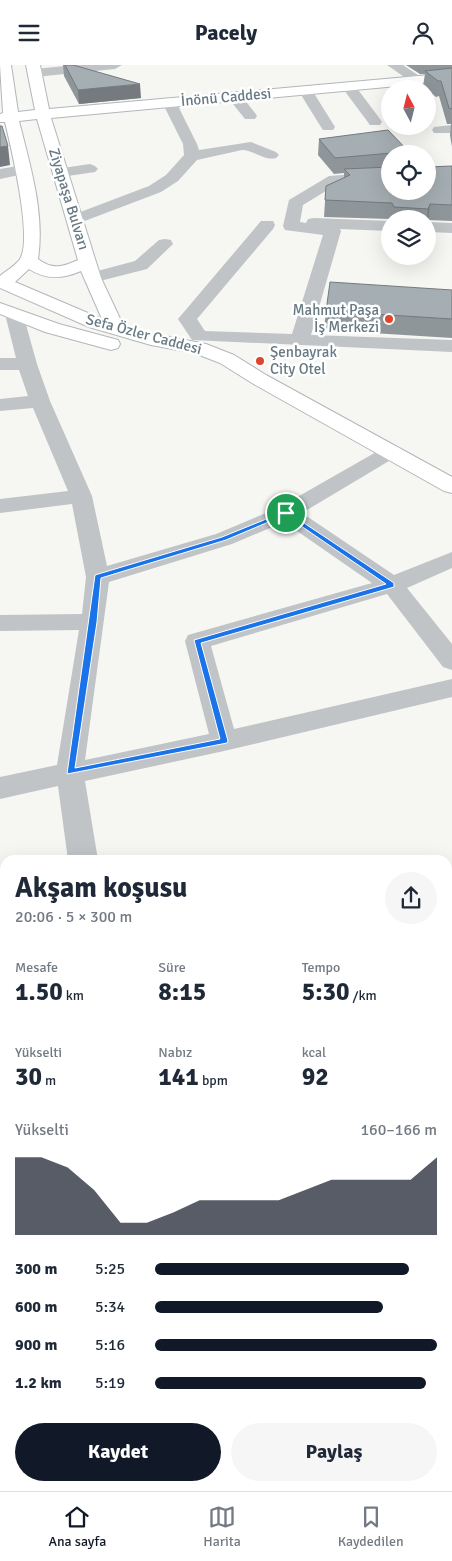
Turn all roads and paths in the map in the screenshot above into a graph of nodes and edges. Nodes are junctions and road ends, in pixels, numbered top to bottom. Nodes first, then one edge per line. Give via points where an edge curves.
1 (4, 65) edge
2 (115, 65) edge
3 (394, 65) edge
4 (34, 69) edge
5 (452, 77) edge
6 (418, 80) joint
7 (381, 83) edge
8 (348, 86) junction
9 (305, 90) junction
10 (234, 96) junction
11 (170, 102) junction
12 (43, 114) junction
13 (250, 116) dead end
14 (6, 118) edge
15 (375, 122) dead end
16 (328, 127) dead end
17 (271, 155) dead end
18 (192, 157) junction
19 (90, 169) dead end
20 (24, 170) junction
21 (61, 172) junction
22 (0, 174) edge
23 (381, 176) edge
24 (76, 219) junction
25 (292, 222) junction
26 (267, 225) dead end
27 (381, 226) edge
28 (436, 227) edge
29 (452, 228) edge
30 (165, 244) dead end
31 (29, 260) junction
32 (90, 270) junction
33 (2, 283) edge
34 (7, 311) edge
35 (116, 329) junction
36 (300, 340) junction
37 (452, 346) edge
38 (0, 364) edge
39 (27, 364) junction
40 (258, 379) junction
41 (40, 401) junction
42 (0, 405) edge
43 (392, 451) junction
44 (452, 486) edge
45 (81, 496) junction
46 (0, 506) edge
47 (286, 513) junction
48 (452, 559) edge
49 (98, 577) junction
50 (392, 585) junction
51 (93, 622) junction
52 (0, 623) edge
53 (452, 661) edge
54 (452, 688) edge
55 (224, 741) junction
56 (70, 772) junction
57 (0, 788) edge
58 (82, 855) edge

1 - 14 main road, Ziyapaşa Bulvarı
2 - 4 street
3 - 6 street
4 - 12 main road, Ziyapaşa Bulvarı
5 - 6 main road, İnönü Caddesi
7 - 8 main road, İnönü Caddesi
8 - 9 main road, İnönü Caddesi
8 - 15 street
9 - 10 main road, İnönü Caddesi
9 - 16 street
10 - 11 main road, İnönü Caddesi
10 - 13 street
11 - 12 main road, İnönü Caddesi
11 - 18 street via 190,144
12 - 14 main road, İnönü Caddesi
12 - 21 main road, Ziyapaşa Bulvarı
14 - 20 main road, Ziyapaşa Bulvarı
17 - 18 street via 251,146 242,146
18 - 24 street via 172,178 155,189
19 - 21 street
20 - 22 street
20 - 31 main road, Ziyapaşa Bulvarı via 33,237
21 - 24 main road, Ziyapaşa Bulvarı
23 - 25 street via 335,179 295,203
24 - 32 main road, Ziyapaşa Bulvarı
25 - 27 street
25 - 36 street via 291,226 333,231
26 - 36 street via 187,319 199,336
28 - 29 street
30 - 32 street via 141,265
31 - 32 main road via 39,269 52,273
31 - 33 main road
32 - 35 main road, Ziyapaşa Bulvarı
33 - 35 main road, Sefa Özler Caddesi
34 - 39 street
34 - 40 main road, Sefa Özler Caddesi via 85,338
35 - 40 main road, Sefa Özler Caddesi via 199,348 227,359
36 - 37 street
38 - 39 street
39 - 41 street
40 - 43 main road, Sefa Özler Caddesi
41 - 42 street
41 - 45 street
43 - 44 main road, Sefa Özler Caddesi
43 - 47 street
45 - 46 street
45 - 49 street
47 - 49 street via 224,539
47 - 50 street
48 - 50 street
49 - 51 street
50 - 53 street
50 - 55 street via 197,641
51 - 52 street
51 - 56 street
54 - 55 street
55 - 56 street
56 - 57 street
56 - 58 street

